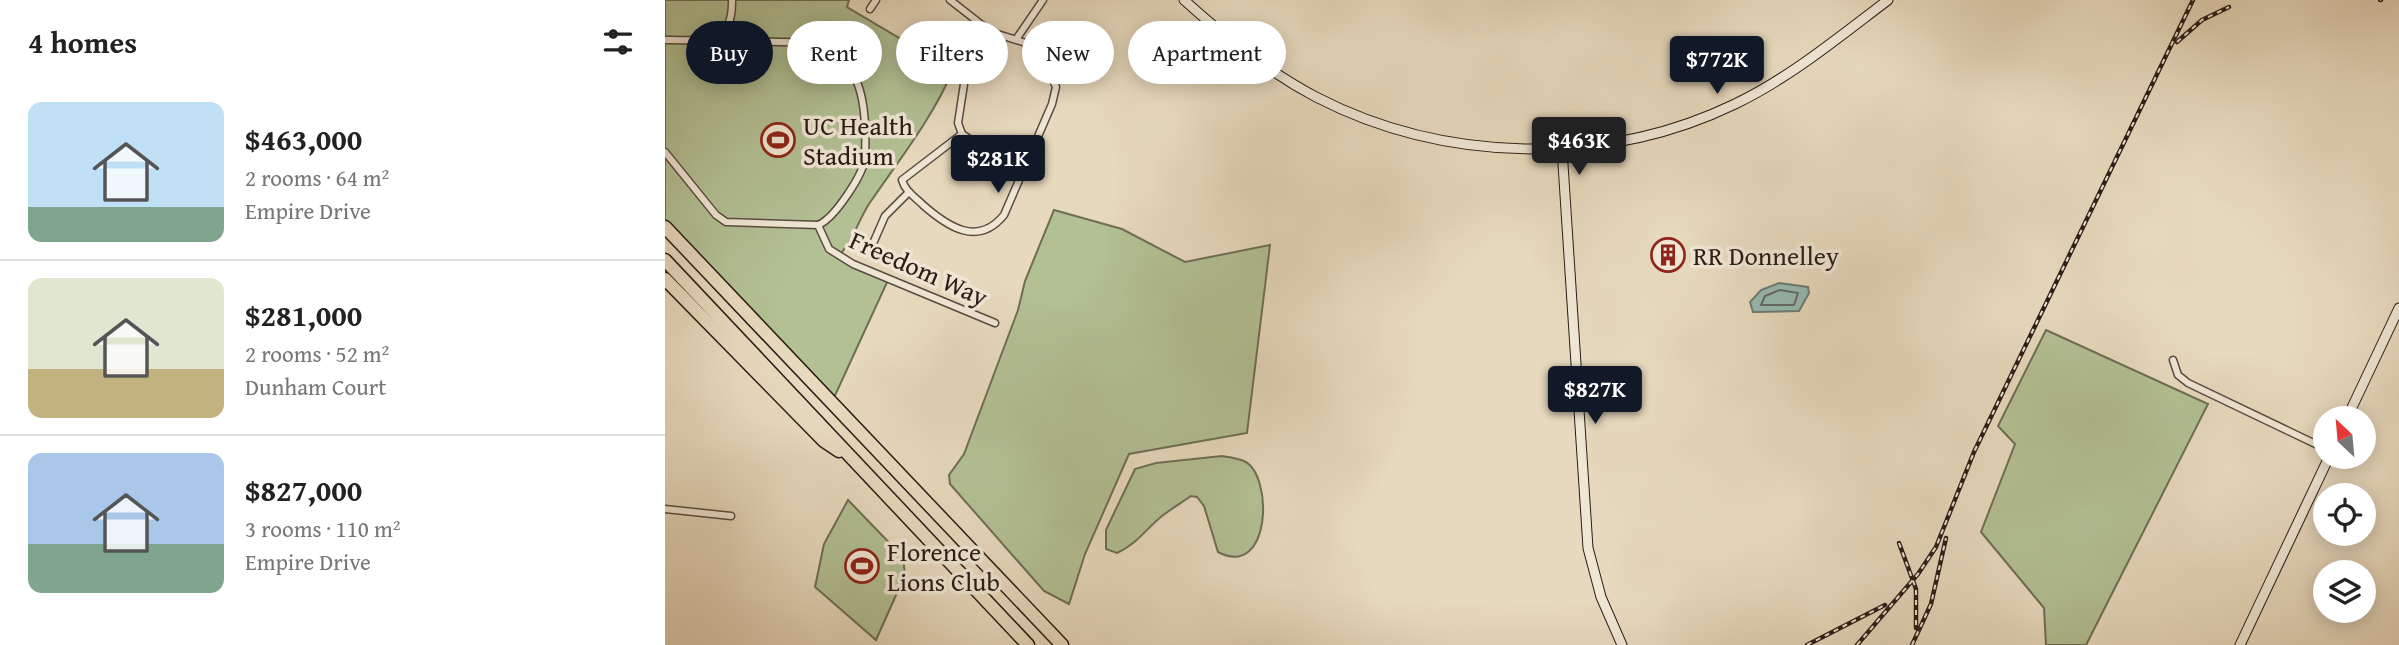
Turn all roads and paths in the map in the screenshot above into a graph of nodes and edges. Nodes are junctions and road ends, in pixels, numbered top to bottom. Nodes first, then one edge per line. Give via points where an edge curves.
1 (732, 0) edge
2 (876, 0) edge
3 (950, 0) edge
4 (1043, 0) edge
5 (1184, 0) edge
6 (1888, 0) edge
7 (870, 9) dead end
8 (730, 21) edge
9 (1017, 38) junction
10 (665, 40) edge
11 (686, 40) edge
12 (773, 42) edge
13 (964, 84) dead end
14 (962, 134) junction
15 (1562, 149) junction
16 (665, 152) edge
17 (1030, 153) junction
18 (909, 192) junction
19 (818, 225) junction
20 (665, 227) edge
21 (870, 248) dead end
22 (665, 260) edge
23 (665, 279) edge
24 (2399, 309) edge
25 (995, 323) dead end
26 (2173, 360) dead end
27 (2353, 406) edge
28 (2313, 443) edge
29 (861, 467) junction
30 (2323, 469) edge
31 (665, 509) edge
32 (731, 516) dead end
33 (1028, 645) edge
34 (1062, 645) edge
35 (1622, 645) edge
36 (2240, 645) edge

1 - 8 street
2 - 7 street
3 - 9 street via 991,32
4 - 9 street
5 - 15 street via 1271,70 1351,113 1416,135 1463,144
6 - 15 street via 1807,62 1737,104 1644,135
9 - 17 street via 1044,58 1056,87
10 - 11 street
12 - 19 street via 821,48 836,56 859,84 866,116 864,168 828,219
13 - 14 street via 958,111
14 - 17 street via 986,150
14 - 18 street via 904,177
15 - 35 street via 1588,548 1601,597
16 - 19 street, Freedom Way via 726,222
17 - 18 street via 1004,215 985,230 950,228
18 - 21 street via 885,216
19 - 25 street, Freedom Way via 829,248 853,264
20 - 34 highway
22 - 29 highway
23 - 29 highway via 824,441
24 - 27 street
26 - 28 street via 2178,375 2188,383
29 - 33 highway
30 - 36 street
31 - 32 street

